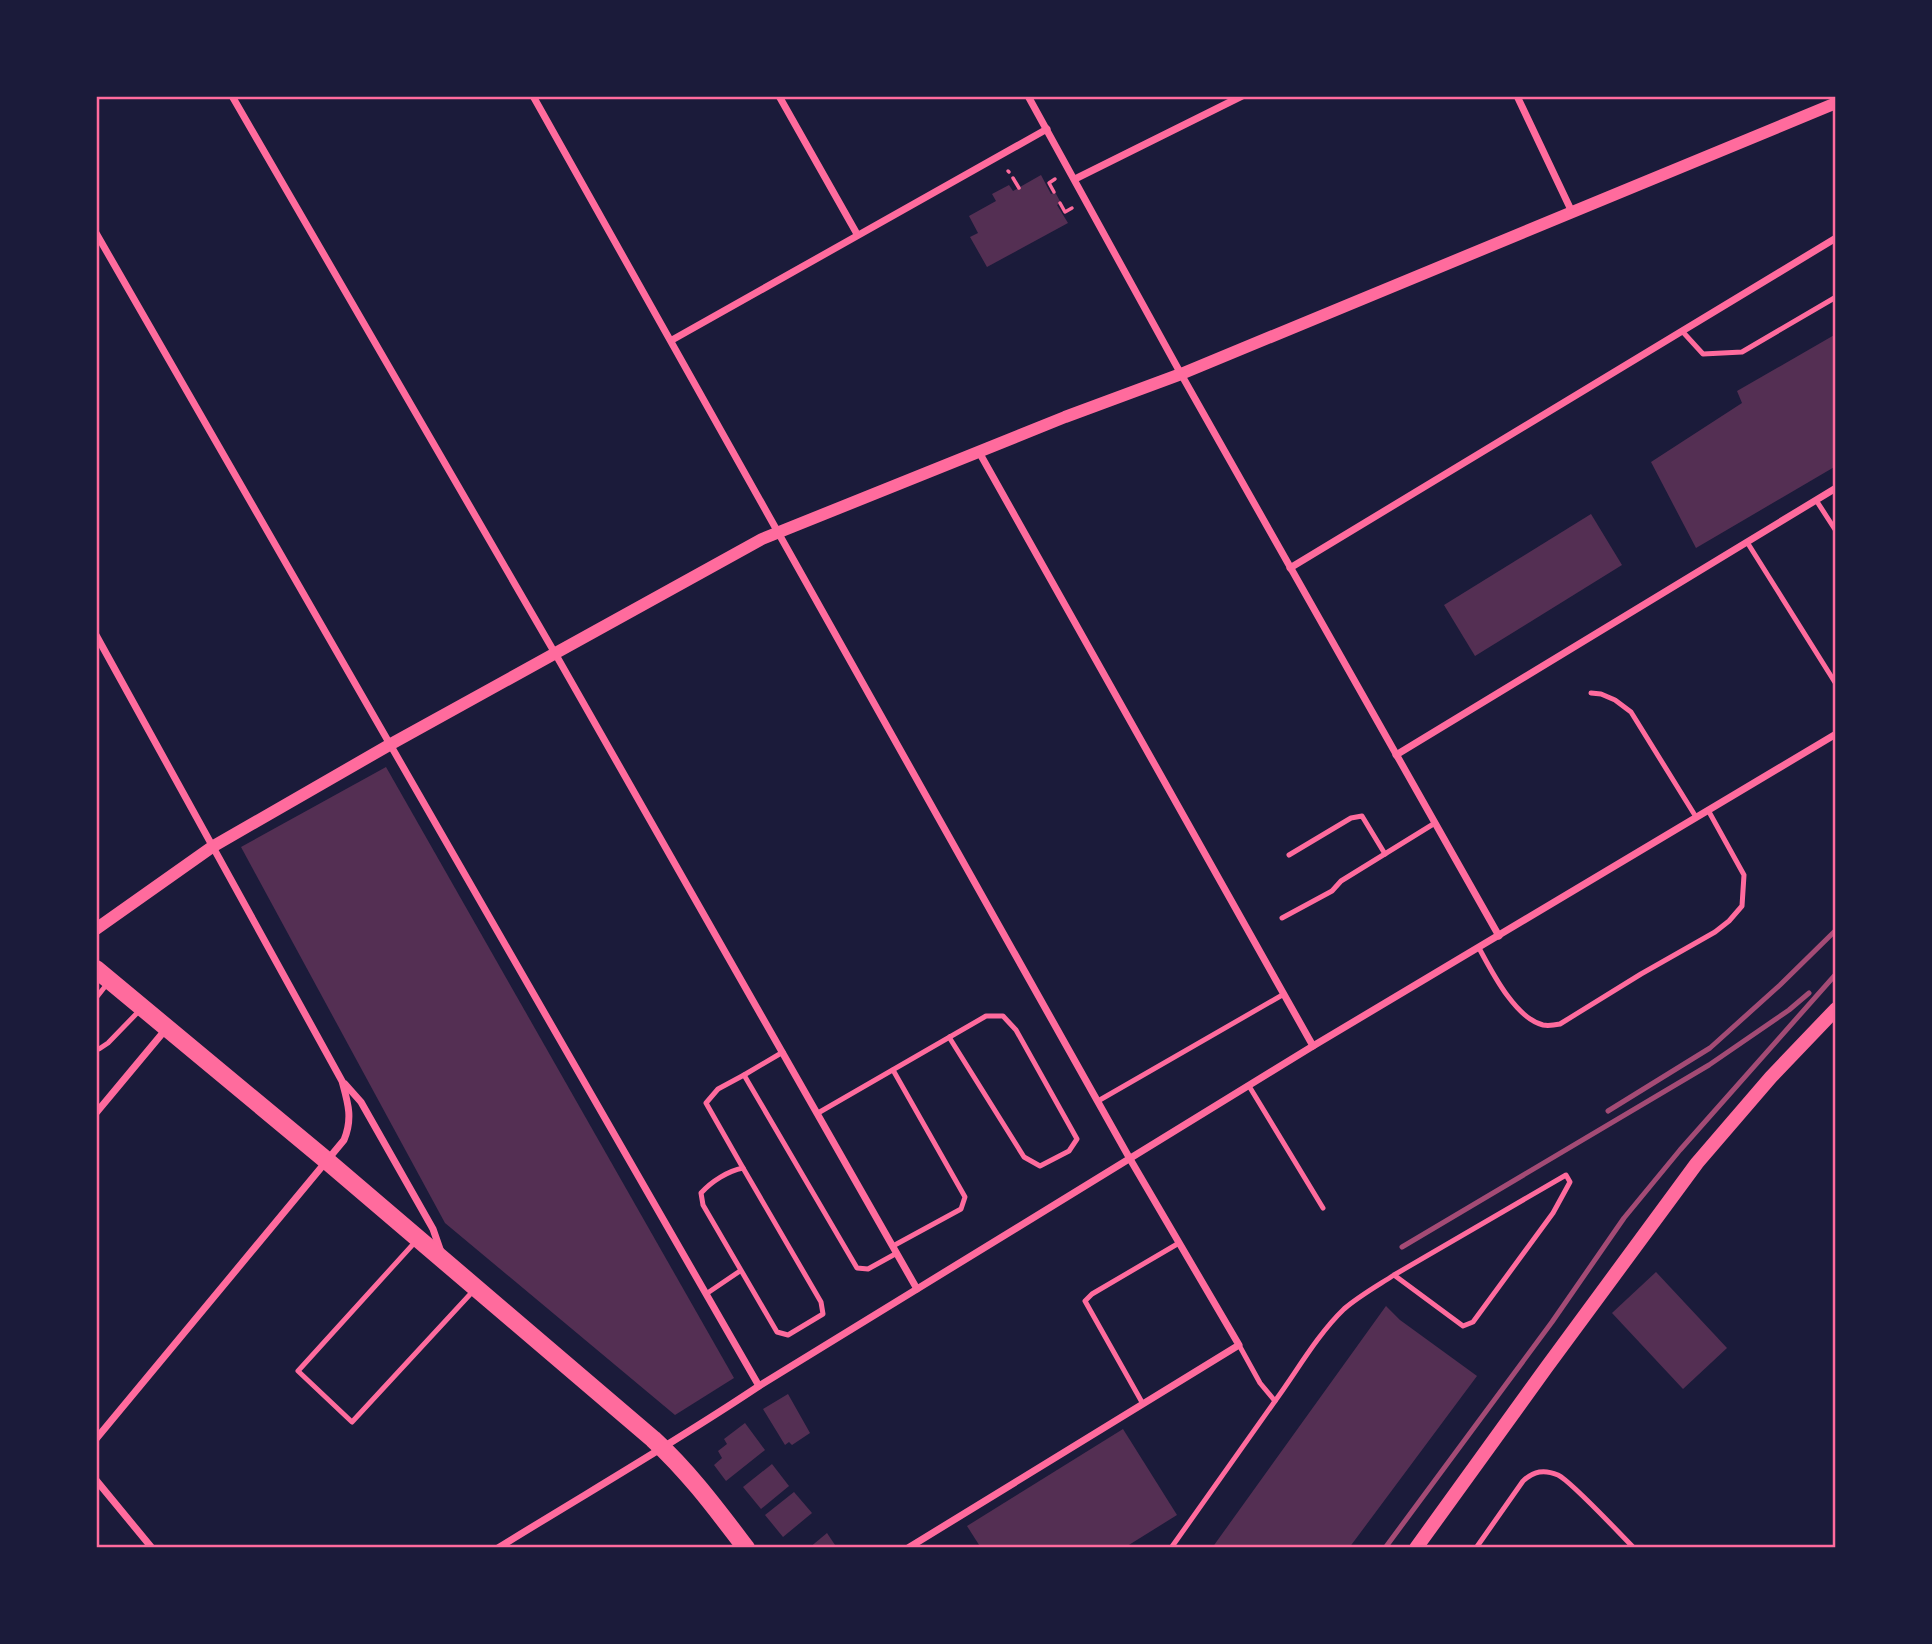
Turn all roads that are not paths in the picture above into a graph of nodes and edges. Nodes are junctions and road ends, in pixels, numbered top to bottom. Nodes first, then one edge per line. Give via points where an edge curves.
1 (232, 96) edge
2 (533, 96) edge
3 (779, 96) edge
4 (1028, 96) edge
5 (1242, 96) edge
6 (1517, 96) edge
7 (1836, 103) edge
8 (1047, 129) junction
9 (1075, 179) junction
10 (1572, 212) junction
11 (96, 233) edge
12 (857, 234) junction
13 (1836, 238) edge
14 (1836, 297) edge
15 (1682, 331) junction
16 (671, 340) junction
17 (1181, 374) junction
18 (979, 452) junction
19 (1836, 488) edge
20 (1816, 500) junction
21 (1836, 531) edge
22 (778, 532) junction
23 (1747, 542) junction
24 (1290, 568) junction
25 (96, 635) edge
26 (556, 655) junction
27 (1836, 684) edge
28 (1591, 693) dead end
29 (1836, 734) edge
30 (391, 744) junction
31 (1396, 755) junction
32 (1708, 810) junction
33 (1696, 817) junction
34 (1435, 823) junction
35 (212, 847) junction
36 (1385, 854) junction
37 (1289, 855) dead end
38 (1282, 918) dead end
39 (96, 929) edge
40 (1499, 936) junction
41 (1479, 948) junction
42 (103, 975) edge
43 (1284, 993) junction
44 (96, 998) edge
45 (142, 1008) junction
46 (1836, 1009) edge
47 (167, 1028) junction
48 (949, 1037) junction
49 (1313, 1046) junction
50 (96, 1047) edge
51 (783, 1052) junction
52 (893, 1070) junction
53 (744, 1075) junction
54 (342, 1081) junction
55 (1249, 1086) junction
56 (1098, 1101) junction
57 (96, 1113) edge
58 (818, 1113) junction
59 (1130, 1158) junction
60 (326, 1160) junction
61 (743, 1168) junction
62 (1323, 1208) dead end
63 (417, 1240) junction
64 (1179, 1243) junction
65 (895, 1250) junction
66 (445, 1264) junction
67 (740, 1271) junction
68 (1394, 1275) junction
69 (475, 1289) junction
70 (918, 1289) junction
71 (706, 1294) junction
72 (1239, 1345) junction
73 (758, 1386) junction
74 (1275, 1401) junction
75 (1143, 1404) junction
76 (96, 1439) edge
77 (663, 1448) junction
78 (96, 1480) edge
79 (152, 1548) edge
80 (498, 1548) edge
81 (746, 1548) edge
82 (908, 1548) edge
83 (1171, 1548) edge
84 (1416, 1548) edge
85 (1476, 1548) edge
86 (1634, 1548) edge

1 - 26 street
2 - 16 street
3 - 12 street
4 - 8 street
5 - 9 street
6 - 10 street
7 - 10 street
8 - 9 street
8 - 12 street
9 - 17 street
10 - 17 street
11 - 30 street
12 - 16 street
13 - 15 street
14 - 15 lane via 1742,352 1703,354
15 - 24 street
16 - 22 street
17 - 18 street
17 - 24 street
18 - 22 street
18 - 43 street
19 - 20 street
20 - 21 lane
20 - 23 street
22 - 26 street
22 - 56 street
23 - 27 lane
23 - 31 street
24 - 31 street
25 - 35 street
26 - 30 street
26 - 51 street
28 - 33 lane via 1615,700 1631,712
29 - 32 street
30 - 35 street
30 - 71 street
31 - 34 street
32 - 33 street
32 - 41 lane via 1744,875 1742,906 1715,932 1560,1024 1545,1026 1531,1019 1499,984
33 - 40 street
34 - 36 lane
34 - 40 street
35 - 39 street
35 - 54 street
36 - 37 lane via 1362,816
36 - 38 lane
40 - 41 street
41 - 49 street
42 - 44 lane
42 - 45 main road
43 - 49 street
43 - 56 lane
45 - 47 main road
45 - 50 lane via 108,1043
46 - 84 main road via 1697,1163
47 - 57 street
47 - 60 main road
48 - 48 lane via 1024,1157 1040,1166 1069,1151 1077,1139 1016,1030 1003,1016 986,1016
48 - 52 lane
49 - 55 street
51 - 53 lane
51 - 58 street
52 - 58 lane
52 - 65 lane via 965,1197 961,1209
53 - 61 lane via 718,1089 706,1103
53 - 65 lane via 857,1268 868,1269
54 - 60 street via 351,1111 350,1127
54 - 66 street via 361,1102 433,1229
55 - 59 street
55 - 62 lane
56 - 59 street
58 - 65 street
59 - 64 street
59 - 70 street
60 - 63 main road
60 - 76 street
61 - 67 lane via 701,1193 703,1205
61 - 67 lane via 821,1302 823,1314 788,1335 777,1332
63 - 66 main road
63 - 69 lane via 298,1371 352,1422
64 - 72 street
64 - 75 lane via 1085,1301
65 - 70 street
66 - 69 main road
67 - 71 lane
68 - 68 lane via 1543,1187 1566,1175 1570,1182 1553,1213 1473,1322 1463,1326
68 - 74 lane via 1338,1316
69 - 77 main road
70 - 73 street
71 - 73 street
72 - 74 lane
72 - 75 street
73 - 77 street
74 - 83 lane
75 - 82 street
77 - 80 street
77 - 81 main road
78 - 79 street
85 - 86 lane via 1523,1481 1532,1472 1543,1471 1560,1476

